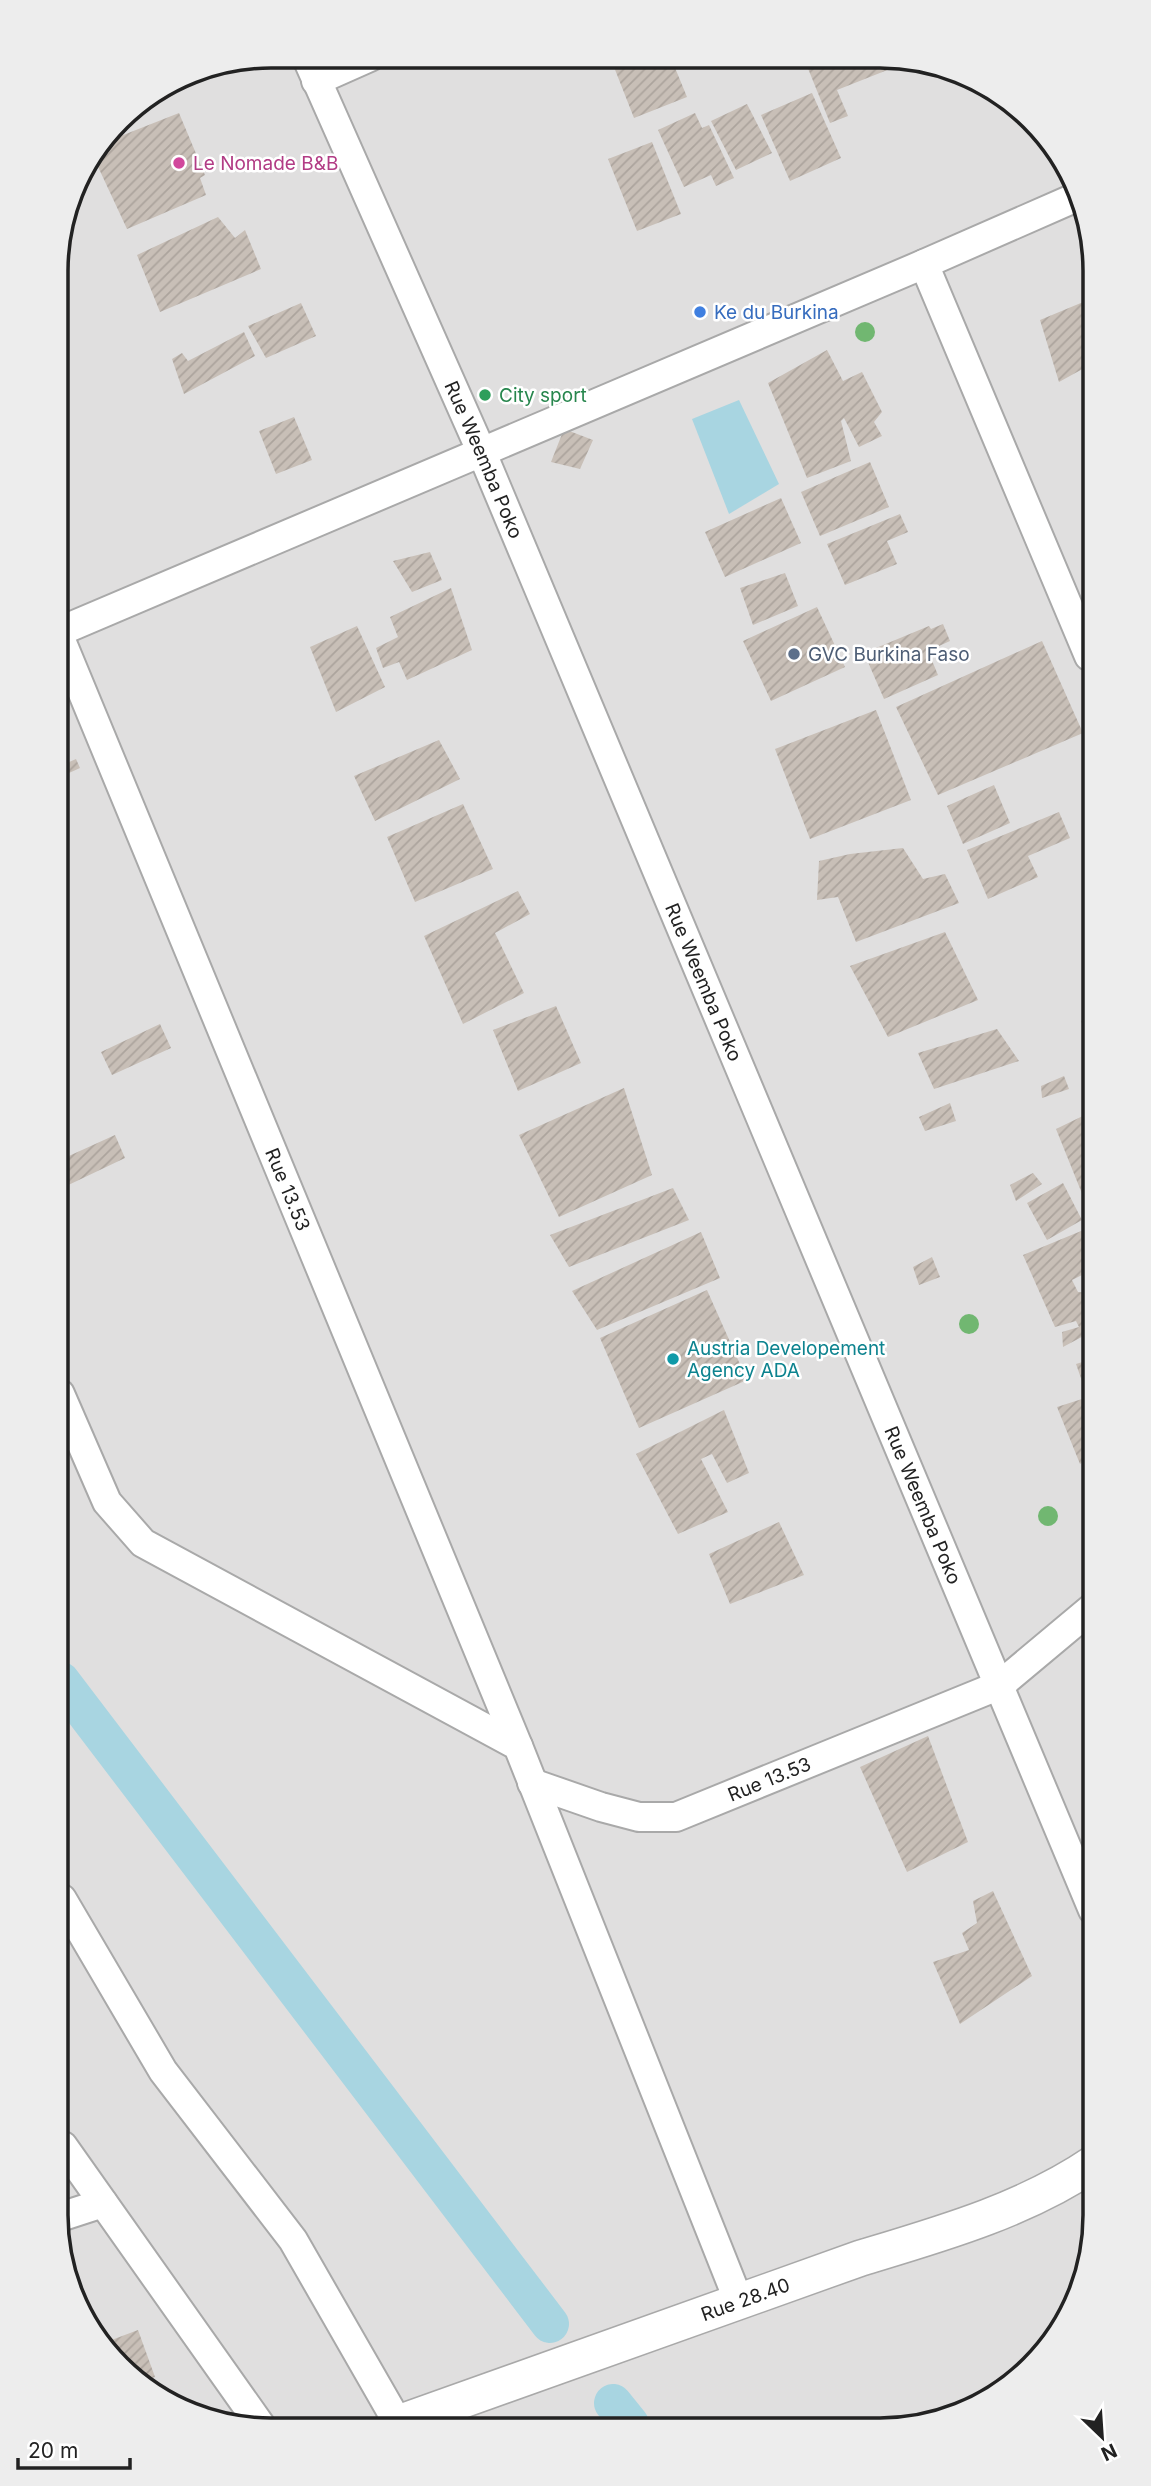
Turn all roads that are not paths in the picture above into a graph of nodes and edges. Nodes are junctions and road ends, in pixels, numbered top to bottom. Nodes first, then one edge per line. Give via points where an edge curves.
1 (311, 69) edge
2 (1069, 200) edge
3 (924, 264) junction
4 (482, 453) junction
5 (69, 628) edge
6 (1083, 641) edge
7 (69, 659) edge
8 (68, 1413) edge
9 (1082, 1616) edge
10 (1000, 1685) junction
11 (518, 1746) junction
12 (532, 1783) junction
13 (1082, 1884) edge
14 (68, 1909) edge
15 (68, 2153) edge
16 (1082, 2171) edge
17 (103, 2203) junction
18 (68, 2214) edge
19 (740, 2302) junction
20 (254, 2417) edge
21 (445, 2417) edge
22 (392, 2418) edge

1 - 4 street, Rue Weemba Poko
2 - 3 street
3 - 4 street
3 - 6 street
4 - 5 street
4 - 10 street, Rue Weemba Poko
7 - 11 street, Rue 13.53
8 - 11 street via 107,1502 143,1543
9 - 10 street, Rue 13.53
10 - 12 street, Rue 13.53 via 676,1817 639,1817
10 - 13 street, Rue Weemba Poko
11 - 12 street, Rue 13.53
12 - 19 street, Rue 13.53
14 - 22 street via 163,2071 293,2240
15 - 17 street
16 - 19 street, Rue 28.40 via 1003,2210
17 - 18 street
17 - 20 street
19 - 21 street, Rue 28.40

